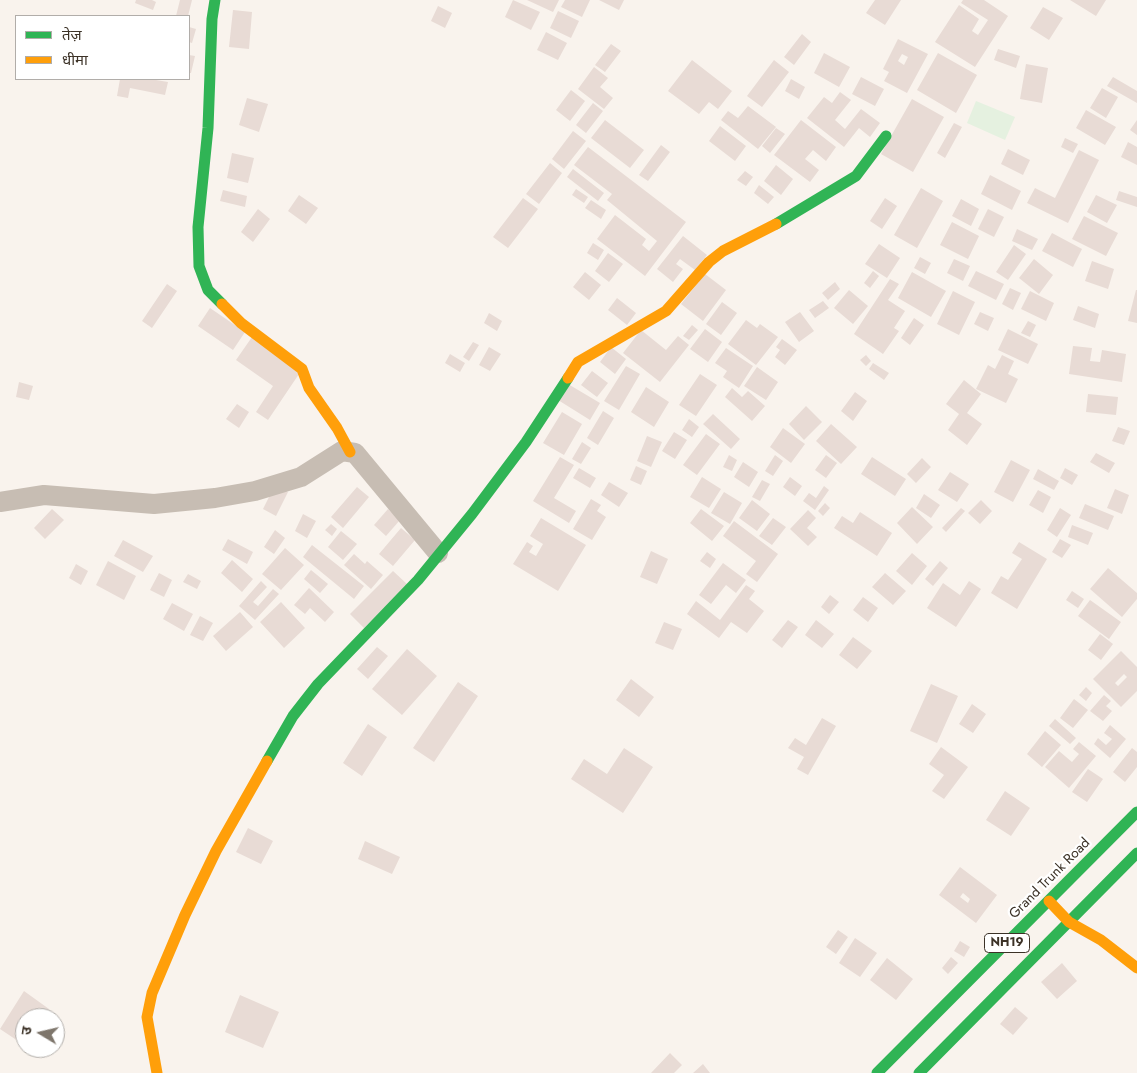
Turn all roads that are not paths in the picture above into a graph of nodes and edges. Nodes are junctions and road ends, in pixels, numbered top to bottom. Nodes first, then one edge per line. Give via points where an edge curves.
1 (215, 0) edge
2 (886, 136) dead end
3 (350, 452) junction
4 (0, 502) edge
5 (438, 553) junction
6 (1137, 812) edge
7 (1137, 853) edge
8 (1049, 901) junction
9 (1069, 922) junction
10 (1137, 968) edge
11 (158, 1073) edge
12 (877, 1073) edge
13 (919, 1073) edge

1 - 3 main road via 208,128 198,227 199,266 208,290 241,323 302,368 309,388
2 - 5 main road via 856,176 723,251 709,262 666,311 578,362 526,442
3 - 4 street via 342,451 301,477 255,491 215,498 154,504 44,494
3 - 5 street via 355,452
5 - 11 main road via 418,580 318,684 292,716 216,851 152,993 147,1017
6 - 8 main road, Grand Trunk Road / NH19
7 - 9 main road, NH19
8 - 9 main road
8 - 12 main road, Grand Trunk Road / NH19
9 - 10 main road via 1101,940
9 - 13 main road, NH19

